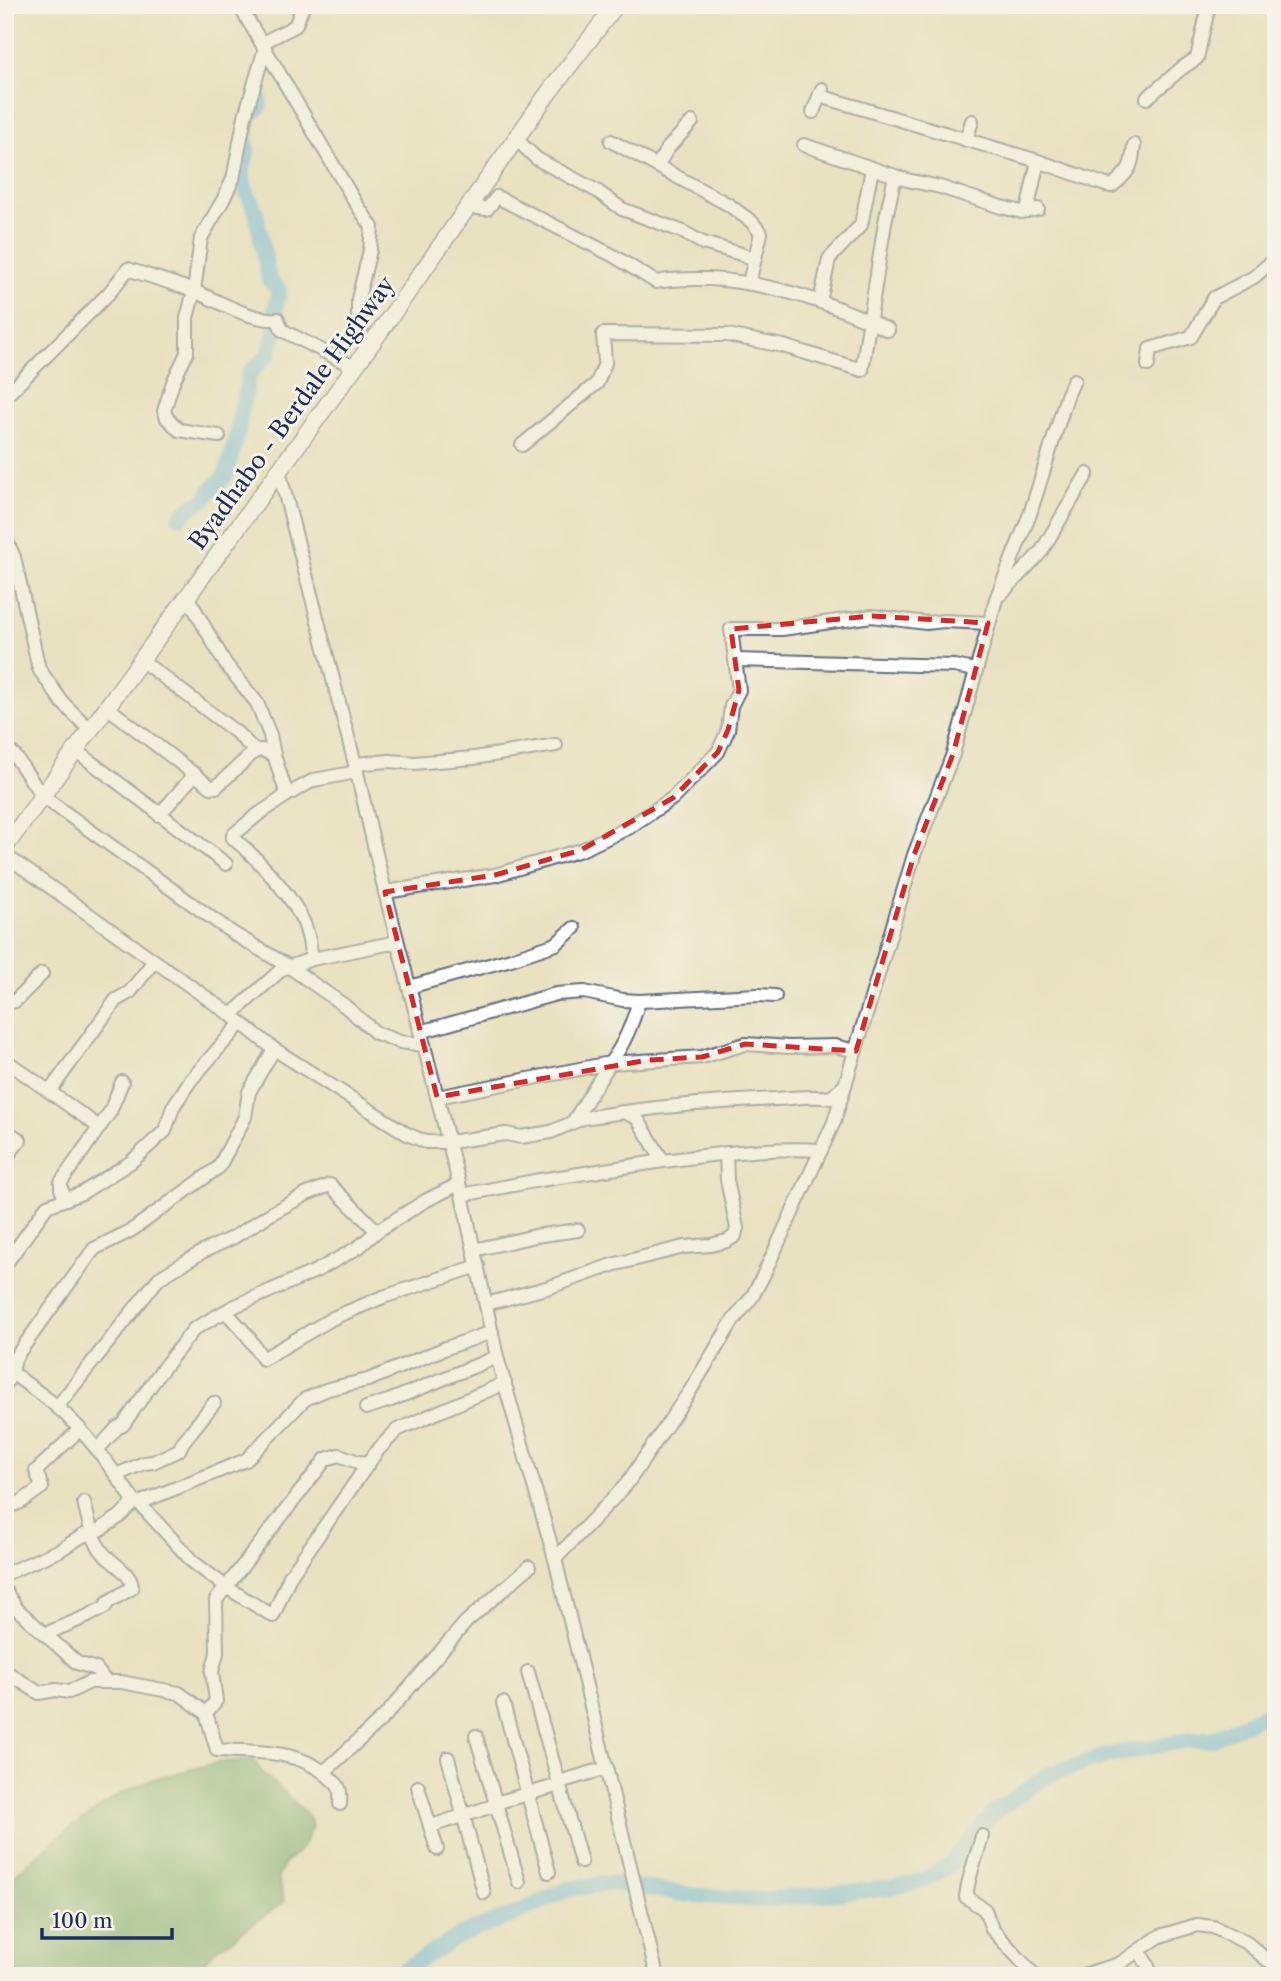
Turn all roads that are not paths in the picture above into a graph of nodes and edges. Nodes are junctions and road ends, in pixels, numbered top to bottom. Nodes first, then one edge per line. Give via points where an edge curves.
1 (239, 5) edge
2 (304, 5) edge
3 (616, 5) edge
4 (1209, 5) edge
5 (263, 45) junction
6 (1147, 97) dead end
7 (813, 112) dead end
8 (972, 121) dead end
9 (692, 122) dead end
10 (516, 139) junction
11 (966, 140) junction
12 (611, 141) dead end
13 (804, 145) dead end
14 (1134, 145) dead end
15 (1038, 161) junction
16 (657, 166) junction
17 (872, 169) junction
18 (895, 176) junction
19 (468, 207) junction
20 (1276, 258) edge
21 (753, 260) junction
22 (749, 283) junction
23 (194, 291) junction
24 (820, 302) junction
25 (869, 321) junction
26 (888, 330) dead end
27 (367, 350) junction
28 (1148, 365) dead end
29 (354, 367) junction
30 (1074, 380) dead end
31 (5, 397) edge
32 (219, 436) dead end
33 (522, 445) dead end
34 (279, 471) junction
35 (1087, 474) dead end
36 (5, 537) edge
37 (187, 596) junction
38 (996, 600) junction
39 (988, 623) junction
40 (141, 660) junction
41 (736, 660) junction
42 (975, 670) junction
43 (107, 707) junction
44 (90, 730) junction
45 (556, 745) dead end
46 (5, 746) edge
47 (75, 750) junction
48 (255, 751) junction
49 (274, 755) junction
50 (356, 768) junction
51 (195, 774) junction
52 (287, 795) junction
53 (42, 796) junction
54 (159, 815) junction
55 (8, 836) edge
56 (5, 855) edge
57 (226, 864) dead end
58 (384, 892) junction
59 (574, 928) dead end
60 (397, 942) junction
61 (312, 959) junction
62 (154, 961) junction
63 (288, 966) junction
64 (42, 974) dead end
65 (409, 987) junction
66 (5, 996) edge
67 (775, 996) dead end
68 (639, 1001) junction
69 (236, 1019) junction
70 (422, 1039) junction
71 (274, 1049) junction
72 (856, 1051) junction
73 (5, 1060) edge
74 (610, 1063) junction
75 (122, 1082) dead end
76 (845, 1085) junction
77 (50, 1091) junction
78 (437, 1097) junction
79 (624, 1112) junction
80 (573, 1122) junction
81 (99, 1127) junction
82 (5, 1130) edge
83 (449, 1142) junction
84 (821, 1150) junction
85 (726, 1153) junction
86 (5, 1159) edge
87 (663, 1161) junction
88 (460, 1189) junction
89 (66, 1199) junction
90 (578, 1230) dead end
91 (377, 1231) junction
92 (474, 1250) junction
93 (5, 1265) edge
94 (478, 1266) junction
95 (486, 1304) junction
96 (226, 1312) junction
97 (492, 1332) junction
98 (497, 1357) junction
99 (9, 1370) edge
100 (505, 1383) junction
101 (5, 1385) edge
102 (214, 1403) dead end
103 (57, 1407) junction
104 (366, 1408) dead end
105 (80, 1429) junction
106 (98, 1449) junction
107 (369, 1463) junction
108 (116, 1475) junction
109 (84, 1502) dead end
110 (137, 1503) junction
111 (5, 1509) edge
112 (92, 1535) junction
113 (555, 1559) junction
114 (529, 1567) dead end
115 (5, 1574) edge
116 (226, 1587) junction
117 (5, 1591) edge
118 (45, 1634) junction
119 (5, 1671) edge
120 (528, 1672) dead end
121 (106, 1682) junction
122 (503, 1703) dead end
123 (206, 1713) junction
124 (476, 1736) dead end
125 (448, 1758) dead end
126 (607, 1768) junction
127 (324, 1772) junction
128 (559, 1784) junction
129 (418, 1787) dead end
130 (527, 1794) junction
131 (340, 1804) dead end
132 (495, 1804) junction
133 (464, 1816) junction
134 (431, 1826) junction
135 (982, 1836) dead end
136 (437, 1850) dead end
137 (581, 1862) dead end
138 (549, 1872) dead end
139 (519, 1882) dead end
140 (484, 1893) dead end
141 (1140, 1952) junction
142 (1276, 1964) edge
143 (657, 1976) edge
144 (1035, 1976) edge
145 (1080, 1976) edge
146 (1151, 1976) edge

1 - 5 street
2 - 5 street via 295,26
3 - 10 main road, Byadhabo - Berdale Highway
4 - 6 street via 1197,58
5 - 23 street via 233,179 201,238
5 - 27 street via 372,226 358,299 358,323
7 - 11 street via 821,93
8 - 11 street
9 - 16 street
10 - 19 main road, Byadhabo - Berdale Highway
10 - 21 street via 537,159 622,209
11 - 15 street
12 - 16 street
13 - 17 street
14 - 15 street via 1132,164 1112,186
15 - 18 street via 1033,210 1001,207
16 - 21 street via 752,222 761,233
17 - 18 street
17 - 24 street via 861,225 829,259
18 - 25 street
19 - 22 street via 487,209 497,197 656,282 672,278
19 - 27 main road, Byadhabo - Berdale Highway
20 - 28 street via 1254,277 1214,298 1191,337 1150,349
21 - 22 street
22 - 24 street
23 - 29 street via 240,311 274,319 282,330
23 - 31 street via 128,269
23 - 32 street via 187,352 164,411 180,430
24 - 25 street
25 - 26 street
25 - 33 street via 862,370 793,348 727,335 603,334 605,363 597,383
27 - 29 main road, Byadhabo - Berdale Highway
29 - 34 main road, Byadhabo - Berdale Highway
30 - 38 street
34 - 37 main road, Byadhabo - Berdale Highway
34 - 50 street
35 - 38 street via 1041,552
36 - 44 street via 14,557 40,670 62,702
37 - 40 main road, Byadhabo - Berdale Highway
37 - 49 street via 225,663 257,702
38 - 39 street
39 - 41 street via 926,623 872,616 782,629 731,629
39 - 42 street
40 - 43 main road, Byadhabo - Berdale Highway
40 - 48 street
41 - 42 street
41 - 58 street via 738,690 719,752 673,798 628,828 581,850 495,875
42 - 72 street via 953,754 914,855
43 - 44 main road, Byadhabo - Berdale Highway
43 - 51 street
44 - 47 main road, Byadhabo - Berdale Highway
45 - 50 street via 474,758 390,761
46 - 53 street
47 - 53 main road, Byadhabo - Berdale Highway
47 - 54 street
48 - 49 street
48 - 51 street via 216,787
49 - 52 street
50 - 52 street via 314,780
50 - 58 street
51 - 54 street
52 - 61 street via 233,838 254,856 301,917
53 - 55 main road, Byadhabo - Berdale Highway
53 - 63 street via 234,934
54 - 57 street
56 - 62 street
58 - 60 street
59 - 65 street via 556,944
60 - 61 street
60 - 65 street
61 - 63 street
62 - 69 street
62 - 77 street via 130,992 116,1000
63 - 69 street
63 - 70 street via 376,1033 400,1042
64 - 66 street via 15,1001
65 - 70 street
67 - 68 street
68 - 70 street via 584,992 556,994
68 - 74 street via 630,1030
69 - 71 street
69 - 89 street via 173,1107 165,1131 131,1162
70 - 78 street
71 - 83 street via 407,1134 426,1142
71 - 99 street via 249,1092 245,1117 219,1167 132,1230 94,1249
72 - 74 street via 835,1046 745,1044 702,1057
72 - 76 street
73 - 77 street
74 - 78 street
74 - 80 street
75 - 81 street
76 - 79 street via 831,1098 733,1101
76 - 84 street
77 - 81 street
78 - 83 street
79 - 80 street
79 - 87 street via 637,1118
80 - 83 street via 551,1132 521,1137 506,1134
81 - 89 street via 61,1182
82 - 86 street via 20,1140
83 - 88 street
84 - 85 street
84 - 113 street via 752,1297 626,1485
85 - 87 street
85 - 95 street via 735,1236 612,1265
87 - 88 street
88 - 91 street via 425,1201
88 - 92 street
89 - 93 street via 47,1206
90 - 92 street
91 - 96 street via 318,1270
91 - 103 street via 330,1185 272,1213 159,1278
92 - 94 street
94 - 95 street
94 - 96 street via 333,1318 263,1359
95 - 97 street
96 - 106 street via 194,1329 122,1425
97 - 98 street
97 - 110 street via 305,1399 246,1460
98 - 100 street
98 - 104 street
99 - 101 street
99 - 103 street
100 - 107 street via 397,1430
100 - 113 street
102 - 108 street via 179,1450
103 - 105 street
105 - 106 street
105 - 111 street via 36,1471 42,1487
106 - 108 street
107 - 116 street via 340,1455 326,1459
107 - 116 street via 290,1576 273,1616
108 - 110 street
109 - 112 street
110 - 112 street
110 - 116 street via 193,1562
112 - 115 street
112 - 118 street via 132,1588 88,1616
113 - 126 street
114 - 127 street via 466,1622 385,1716
116 - 123 street via 216,1600 218,1653 212,1672 216,1701
117 - 118 street
118 - 121 street
119 - 121 street via 39,1693 69,1692 90,1682
120 - 128 street
121 - 123 street via 179,1693
122 - 130 street
123 - 127 street via 217,1751 299,1758
124 - 132 street
125 - 133 street
126 - 128 street
126 - 143 street
127 - 131 street via 337,1785
128 - 130 street
128 - 137 street
129 - 134 street
130 - 132 street
130 - 138 street
132 - 133 street
132 - 139 street
133 - 134 street
133 - 140 street
134 - 136 street
135 - 144 street via 966,1897 985,1910 992,1929
141 - 142 street via 1160,1937 1197,1925 1213,1927 1247,1943
141 - 145 street
141 - 146 street

